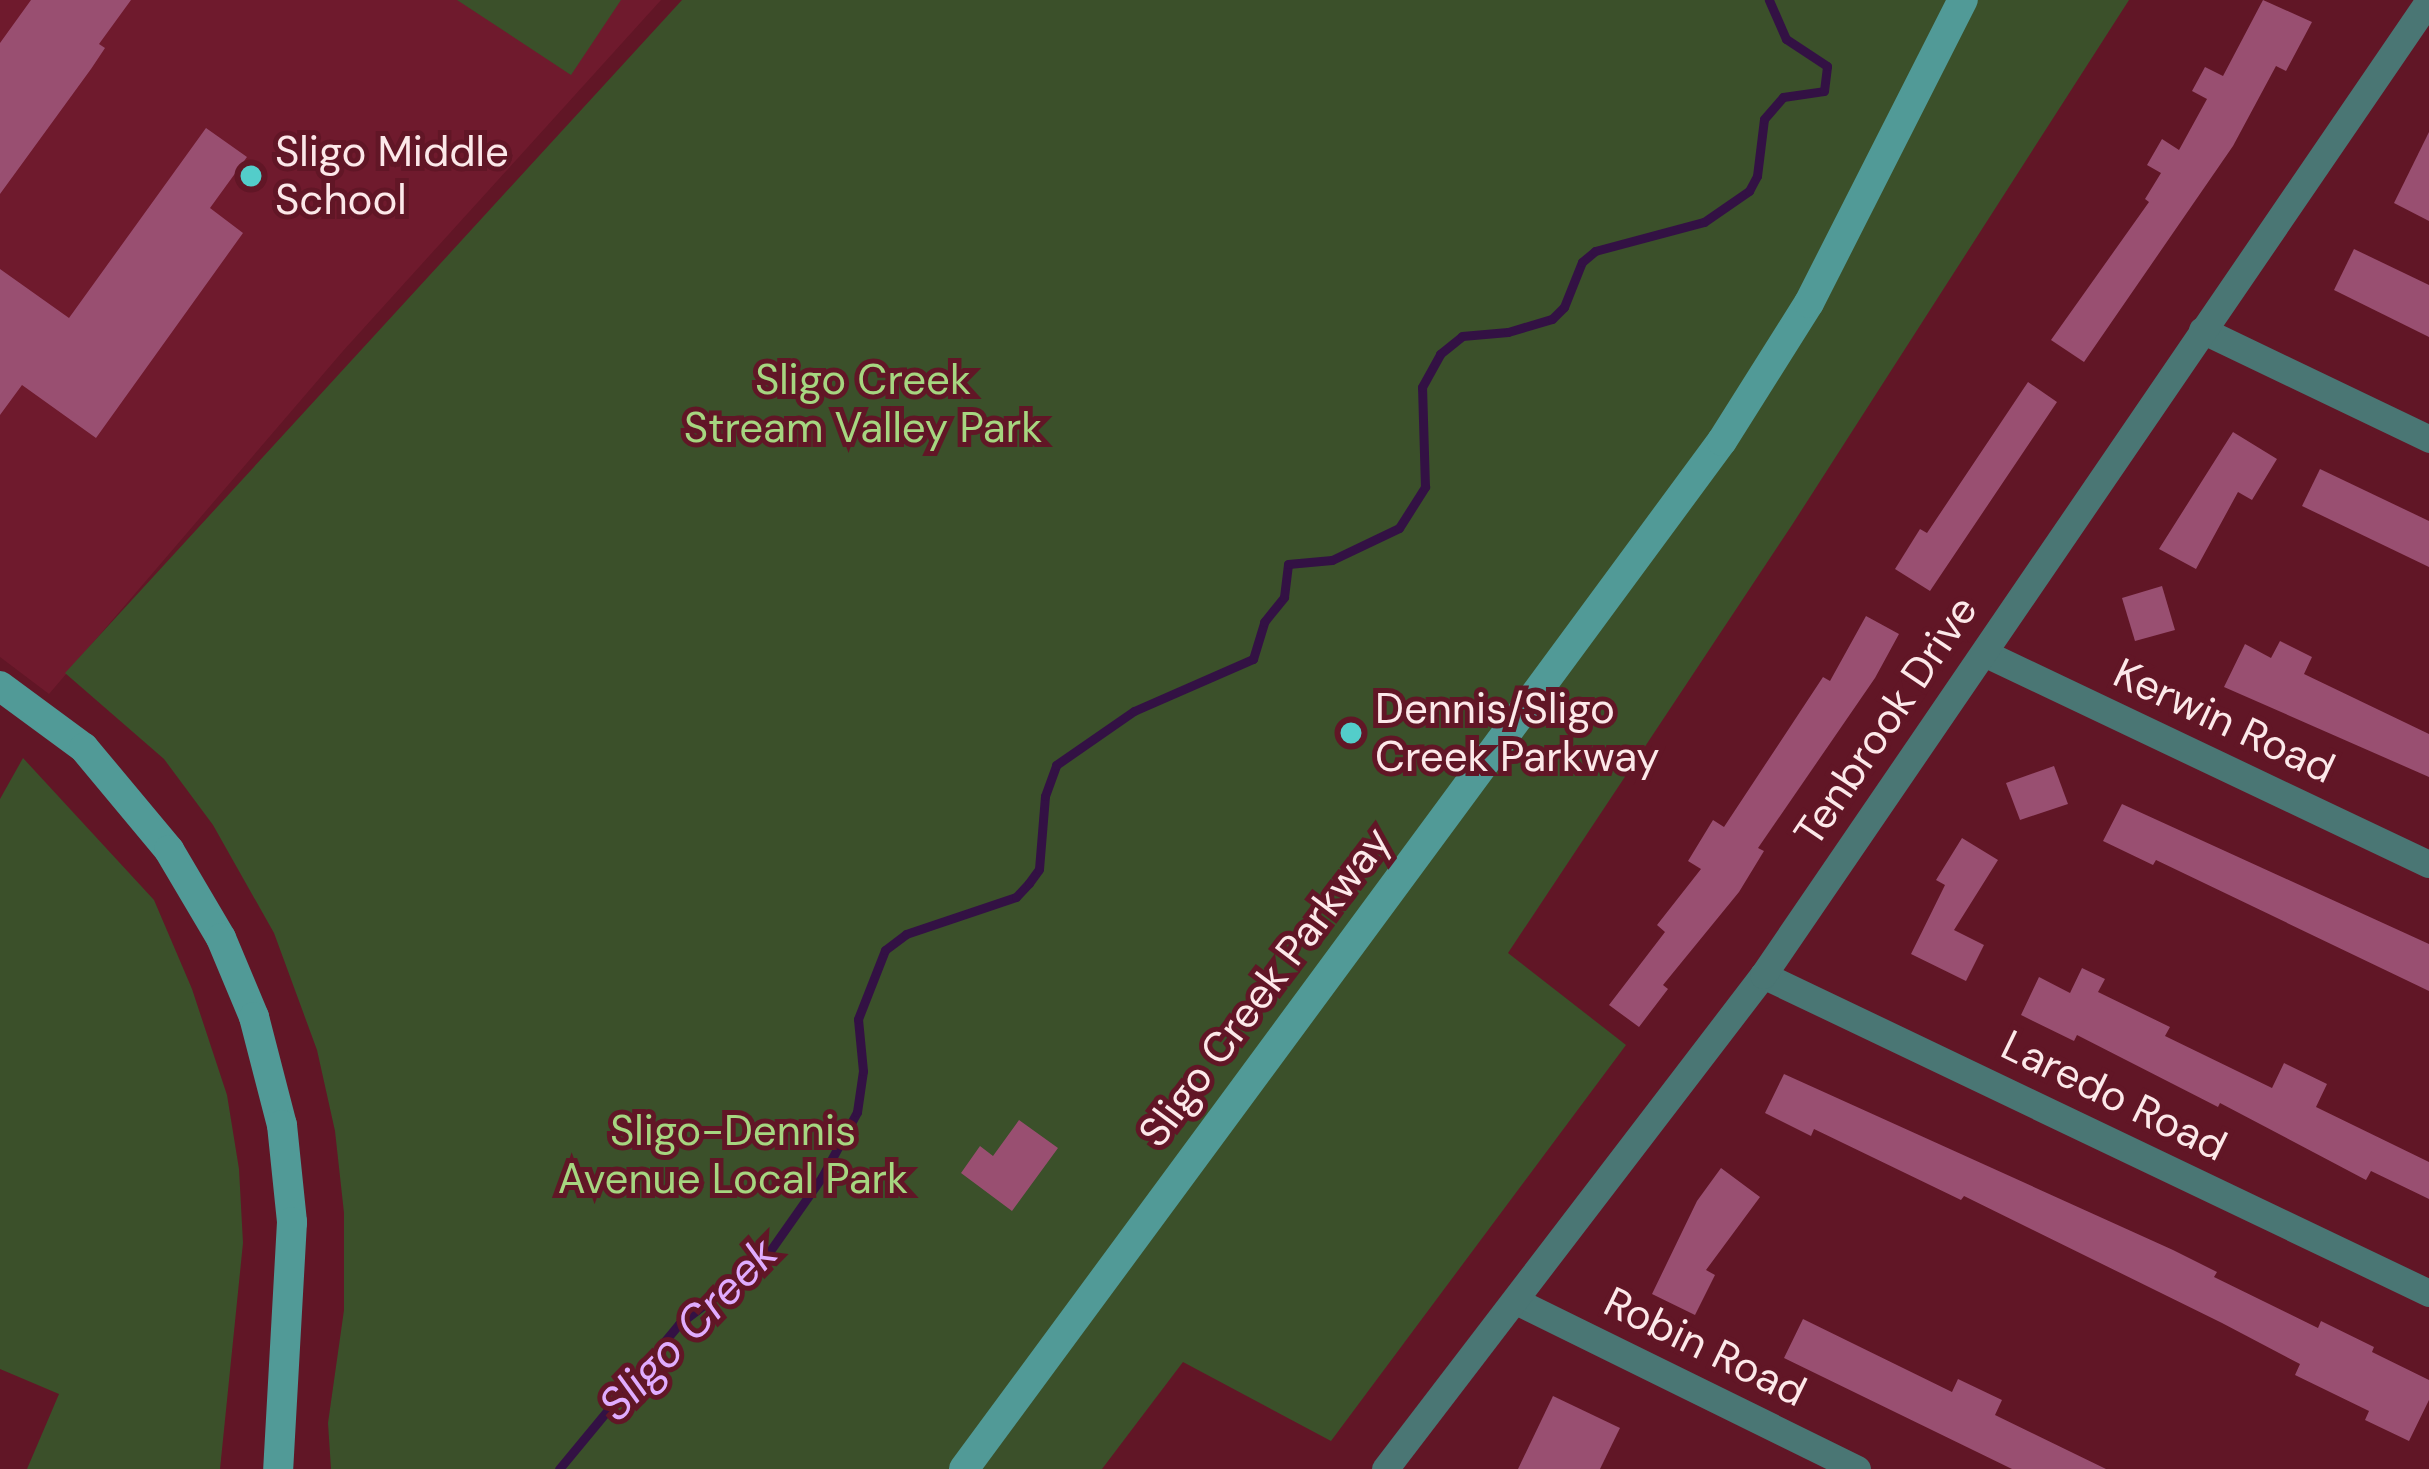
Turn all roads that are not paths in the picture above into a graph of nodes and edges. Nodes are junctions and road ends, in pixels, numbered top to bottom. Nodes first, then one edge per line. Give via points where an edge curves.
1 (1964, 0) edge
2 (2429, 0) edge
3 (2202, 330) junction
4 (2429, 440) edge
5 (1984, 653) junction
6 (0, 686) edge
7 (2429, 864) edge
8 (1763, 975) junction
9 (2429, 1292) edge
10 (1516, 1301) junction
11 (278, 1469) edge
12 (964, 1469) edge
13 (1384, 1469) edge
14 (1857, 1469) edge

1 - 12 street, Sligo Creek Parkway via 1809,303 1722,441
2 - 3 street, Tenbrook Drive
3 - 4 street
3 - 5 street, Tenbrook Drive
5 - 7 street, Kerwin Road
5 - 8 street, Tenbrook Drive
6 - 11 street via 84,748 169,850 221,938 254,1017 282,1125 292,1222
8 - 9 street, Laredo Road
8 - 10 street, Tenbrook Drive
10 - 13 street, Tenbrook Drive
10 - 14 street, Robin Road

